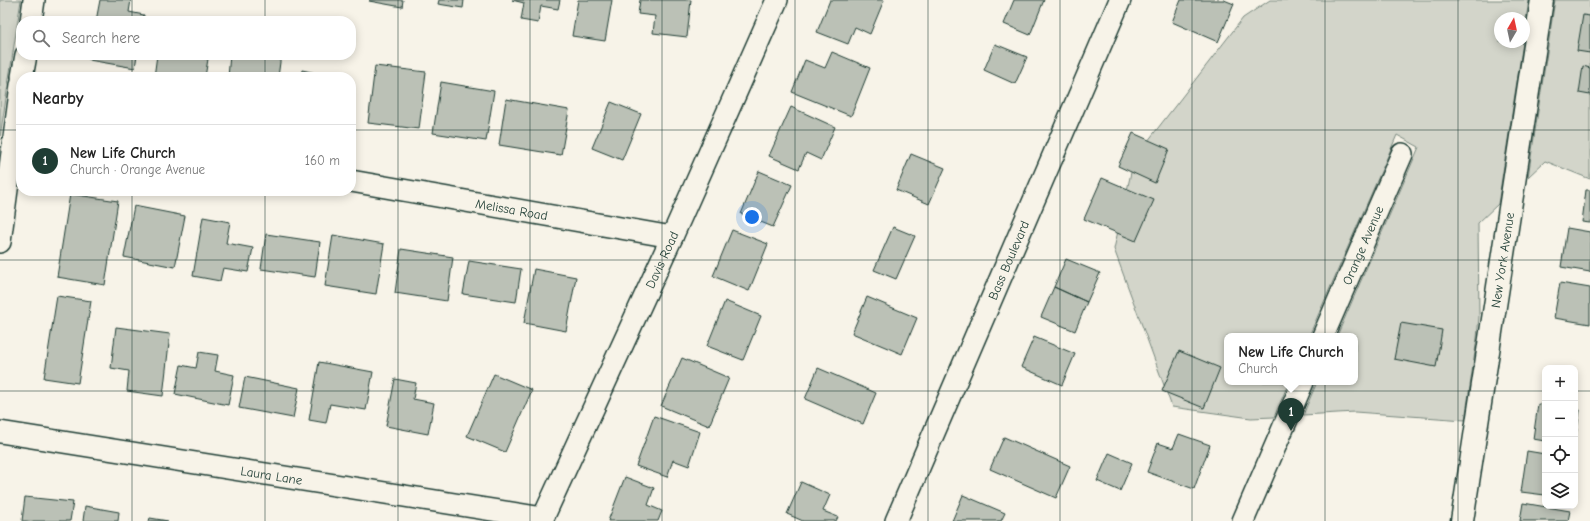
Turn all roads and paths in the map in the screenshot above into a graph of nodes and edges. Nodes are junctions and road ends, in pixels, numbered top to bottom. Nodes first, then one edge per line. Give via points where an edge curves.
1 (34, 0) edge
2 (778, 0) edge
3 (1120, 0) edge
4 (1542, 0) edge
5 (32, 16) edge
6 (25, 60) edge
7 (23, 72) edge
8 (16, 135) edge
9 (1402, 154) dead end
10 (356, 182) edge
11 (672, 238) junction
12 (0, 242) edge
13 (1324, 333) edge
14 (1302, 385) edge
15 (0, 432) edge
16 (544, 518) joint
17 (896, 521) edge
18 (1243, 521) edge
19 (1462, 521) edge

1 - 5 street
2 - 11 street, Davis Road
3 - 17 street, Bass Boulevard
4 - 19 street, New York Avenue
6 - 7 street
8 - 12 street
9 - 13 street, Orange Avenue
10 - 11 street, Melissa Road
11 - 16 street, Davis Road
14 - 18 street
15 - 16 street, Laura Lane

